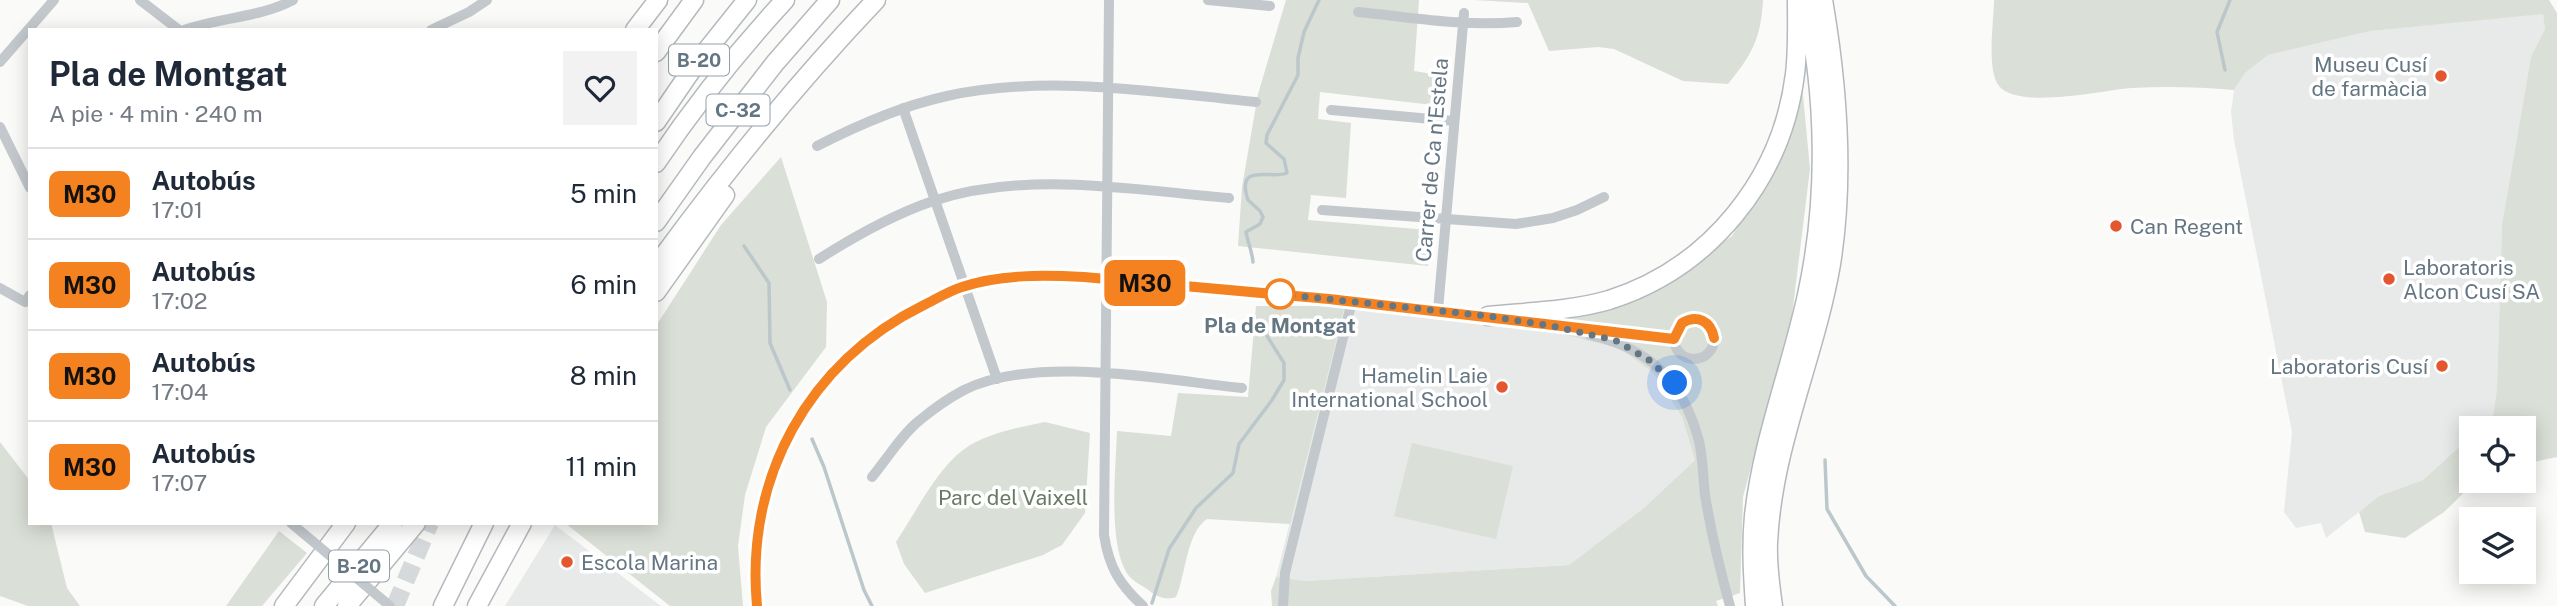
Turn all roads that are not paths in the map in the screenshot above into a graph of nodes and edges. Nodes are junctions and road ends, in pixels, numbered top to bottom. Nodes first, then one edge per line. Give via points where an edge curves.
1 (54, 0) edge
2 (140, 0) edge
3 (293, 0) edge
4 (487, 0) edge
5 (658, 0) edge
6 (694, 0) edge
7 (747, 0) edge
8 (785, 0) edge
9 (830, 0) edge
10 (877, 0) edge
11 (1109, 0) edge
12 (1208, 0) edge
13 (1797, 0) edge
14 (1805, 0) edge
15 (1823, 0) edge
16 (1270, 6) dead end
17 (1358, 12) dead end
18 (1463, 17) junction
19 (1517, 22) dead end
20 (30, 28) edge
21 (178, 28) edge
22 (188, 28) edge
23 (435, 28) edge
24 (637, 28) edge
25 (28, 30) edge
26 (658, 49) edge
27 (0, 62) edge
28 (813, 69) junction
29 (1109, 88) junction
30 (1256, 102) dead end
31 (903, 108) junction
32 (1331, 110) dead end
33 (658, 119) edge
34 (1454, 121) junction
35 (0, 127) edge
36 (817, 146) dead end
37 (658, 160) edge
38 (28, 184) edge
39 (1109, 187) junction
40 (1604, 197) dead end
41 (1229, 198) dead end
42 (934, 200) junction
43 (1322, 210) dead end
44 (658, 219) edge
45 (1446, 220) junction
46 (819, 259) dead end
47 (658, 262) edge
48 (1108, 280) junction
49 (963, 286) junction
50 (0, 288) edge
51 (658, 289) edge
52 (28, 298) edge
53 (1352, 301) junction
54 (1438, 310) junction
55 (1488, 316) junction
56 (1552, 326) junction
57 (1674, 339) junction
58 (1107, 374) junction
59 (997, 379) junction
60 (1242, 388) dead end
61 (872, 477) dead end
62 (292, 525) edge
63 (345, 525) edge
64 (391, 525) edge
65 (414, 525) edge
66 (483, 525) edge
67 (488, 525) edge
68 (521, 525) edge
69 (470, 547) junction
70 (284, 606) edge
71 (324, 606) edge
72 (347, 606) edge
73 (390, 606) edge
74 (443, 606) edge
75 (477, 606) edge
76 (757, 606) edge
77 (1143, 606) edge
78 (1283, 606) edge
79 (1730, 606) edge
80 (1755, 606) edge
81 (1773, 606) edge

1 - 20 street
2 - 21 street
3 - 22 street via 257,15
4 - 23 street
5 - 24 highway
6 - 26 highway
7 - 33 highway, B-20
8 - 37 highway, B-20 via 724,70
9 - 44 highway, C-32 via 775,63
10 - 28 highway
11 - 29 street
12 - 16 street
13 - 55 highway via 1794,76 1784,123 1767,167 1725,228 1675,270 1623,295 1578,306
14 - 80 highway via 1819,100 1820,202 1808,294 1759,480 1752,540
15 - 81 highway via 1838,131 1834,238 1813,345 1770,513
17 - 18 street
18 - 19 street via 1497,24
18 - 34 street, Carrer de Ca n'Estela
25 - 27 street
28 - 47 highway
28 - 51 highway
29 - 30 street
29 - 31 street via 997,89
29 - 39 street
31 - 36 street
31 - 42 street
32 - 34 street
34 - 45 street, Carrer de Ca n'Estela
35 - 38 street
39 - 41 street
39 - 42 street via 1049,184
39 - 48 street
40 - 45 street via 1553,218 1516,224
42 - 46 street via 883,221
42 - 49 street
43 - 45 street
45 - 54 street, Carrer de Ca n'Estela
48 - 49 street via 1052,275
48 - 53 street
48 - 58 street
49 - 59 street
49 - 76 street via 874,334 830,374 804,408 786,440 763,502 755,557
50 - 52 street
53 - 54 street
53 - 78 street via 1285,573
54 - 55 street
55 - 56 street
56 - 57 street
56 - 79 street via 1615,340 1649,360 1675,383 1699,443
57 - 57 street via 1684,356 1696,359 1712,350 1714,338 1705,322 1693,319 1682,323
58 - 59 street via 1045,370
58 - 60 street
58 - 77 street via 1105,544 1121,585
59 - 61 street via 964,390 918,421
62 - 73 street, bridge
63 - 70 highway
64 - 71 highway, B-20
65 - 72 highway, B-20
66 - 69 highway
67 - 69 highway
68 - 75 highway
69 - 74 highway

